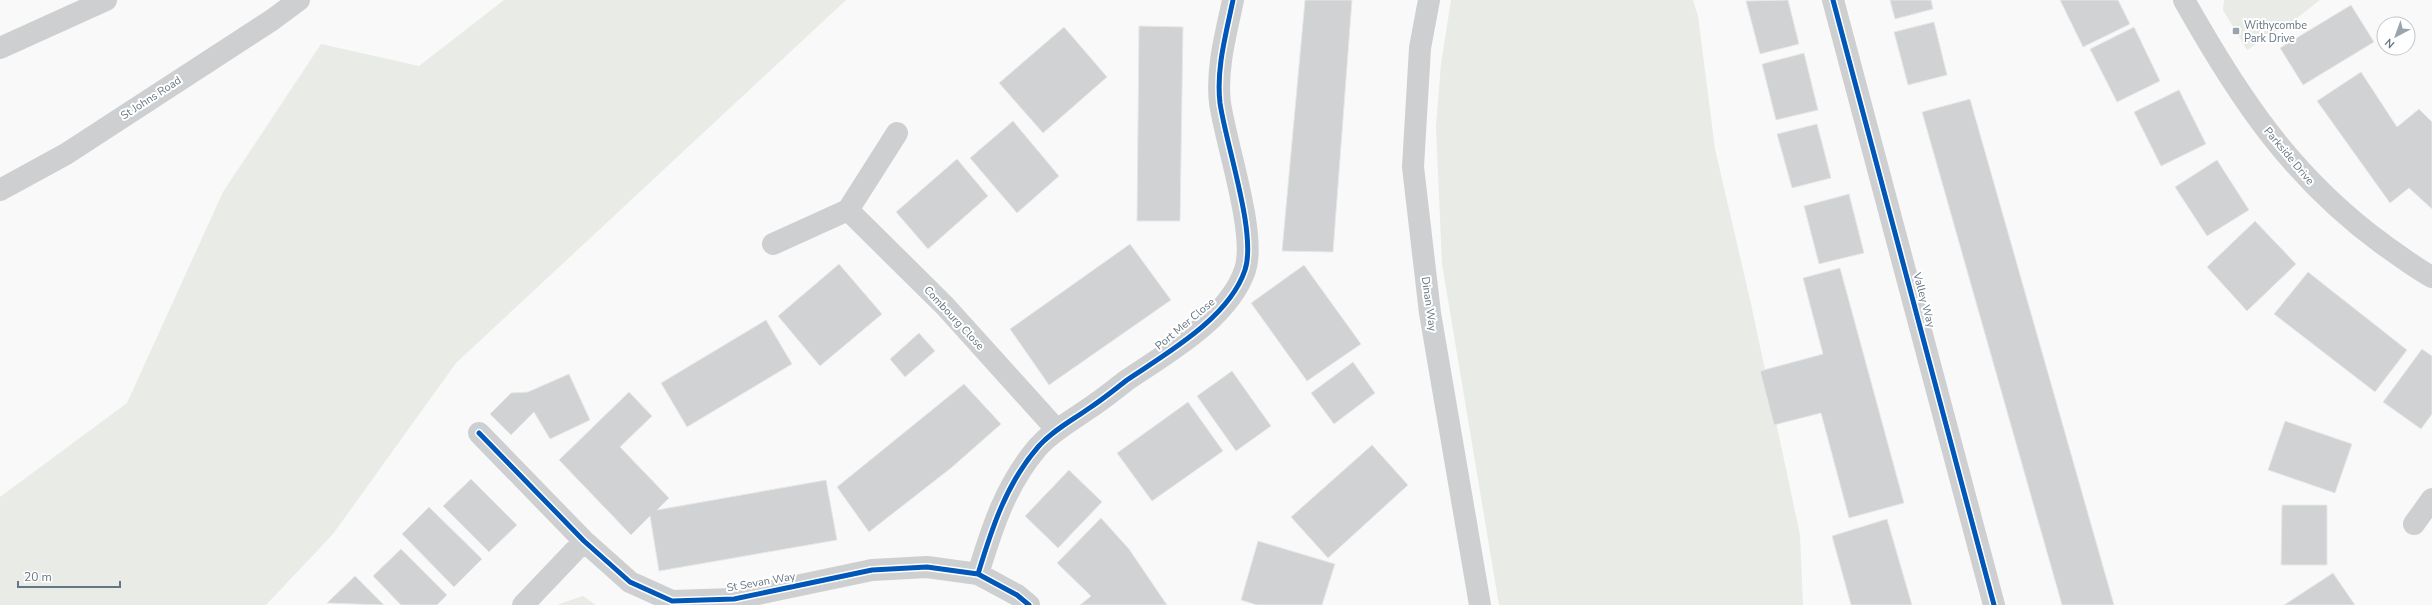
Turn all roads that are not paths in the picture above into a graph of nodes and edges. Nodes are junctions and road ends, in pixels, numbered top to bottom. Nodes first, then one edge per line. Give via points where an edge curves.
1 (106, 0) edge
2 (299, 0) edge
3 (1233, 0) edge
4 (1429, 0) edge
5 (1833, 0) edge
6 (2184, 0) edge
7 (0, 48) edge
8 (897, 133) dead end
9 (0, 190) edge
10 (848, 210) junction
11 (773, 244) dead end
12 (2432, 277) edge
13 (1057, 430) junction
14 (479, 433) dead end
15 (2432, 499) edge
16 (2414, 524) dead end
17 (584, 541) junction
18 (978, 574) junction
19 (523, 605) edge
20 (1029, 605) edge
21 (1480, 605) edge
22 (1994, 605) edge

1 - 7 street
2 - 9 street, St Johns Road via 66,154
3 - 13 street, Port Mer Close via 1220,66 1220,101 1245,218 1248,242 1245,269 1235,291 1217,313 1173,350
4 - 21 street, Dinan Way via 1420,48 1413,166 1430,313
5 - 22 street, Valley Way
6 - 12 street, Parkside Drive via 2224,71 2301,173 2349,219
8 - 10 street
10 - 11 street
10 - 13 street, Combourg Close via 945,306
13 - 18 street, Port Mer Close via 1039,446 1013,481 996,516
14 - 17 street, St Sevan Way
15 - 16 street
17 - 18 street, St Sevan Way via 630,582 672,601 734,599 872,570 927,567
17 - 19 street
18 - 20 street, St Sevan Way via 1017,595

